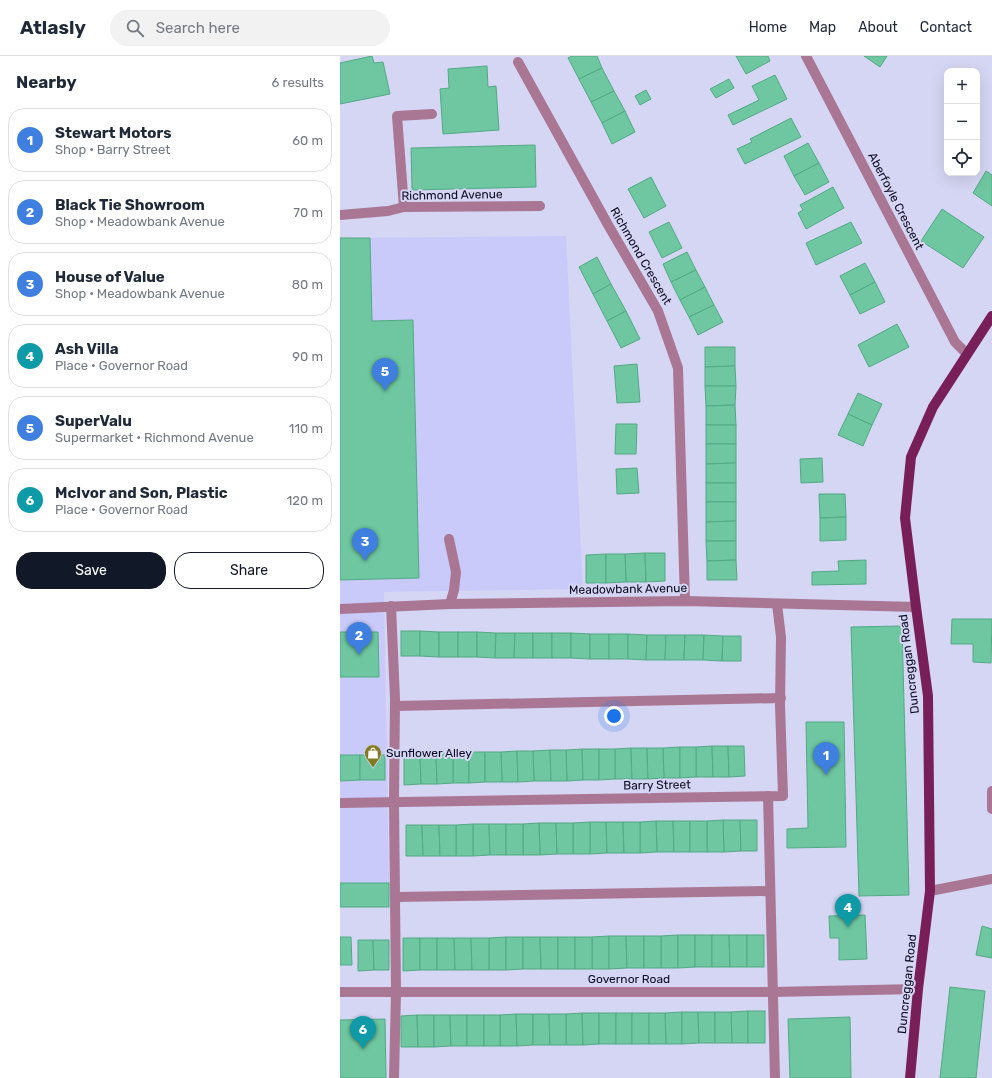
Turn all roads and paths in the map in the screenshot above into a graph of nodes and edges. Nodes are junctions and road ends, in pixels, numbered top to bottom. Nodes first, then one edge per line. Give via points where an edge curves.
1 (806, 56) edge
2 (518, 62) dead end
3 (432, 114) dead end
4 (540, 206) dead end
5 (404, 207) junction
6 (340, 216) edge
7 (992, 316) edge
8 (967, 354) junction
9 (449, 539) dead end
10 (685, 601) junction
11 (450, 604) junction
12 (777, 604) junction
13 (391, 606) junction
14 (916, 607) junction
15 (340, 609) edge
16 (781, 698) junction
17 (395, 706) junction
18 (992, 791) edge
19 (768, 796) junction
20 (394, 802) junction
21 (340, 803) edge
22 (992, 809) edge
23 (992, 879) edge
24 (770, 891) junction
25 (930, 891) junction
26 (395, 897) junction
27 (918, 989) junction
28 (340, 992) edge
29 (396, 992) junction
30 (772, 992) junction
31 (394, 1078) edge
32 (775, 1078) edge
33 (910, 1078) edge

1 - 8 street, Aberfoyle Crescent via 955,342
2 - 10 street, Richmond Crescent via 606,223 658,311 678,368
3 - 5 street via 397,116
4 - 5 street, Richmond Avenue
5 - 6 street, Richmond Avenue
7 - 8 main road, Duncreggan Road
8 - 14 main road, Duncreggan Road via 933,407 911,457 905,518
9 - 11 street via 456,572
10 - 11 street, Meadowbank Avenue
10 - 12 street, Meadowbank Avenue
11 - 13 street, Meadowbank Avenue
12 - 14 street, Meadowbank Avenue
12 - 16 street, Barry Street via 781,637
13 - 15 street, Meadowbank Avenue
13 - 17 street
14 - 25 main road, Duncreggan Road via 928,696
16 - 17 street
16 - 19 street, Barry Street via 783,796
17 - 20 street
18 - 22 street
19 - 20 street, Barry Street
19 - 24 street
20 - 21 street, Barry Street
20 - 26 street
23 - 25 street
24 - 26 street
24 - 30 street
25 - 27 main road, Duncreggan Road
26 - 29 street
27 - 30 street, Governor Road
27 - 33 main road, Duncreggan Road
28 - 29 street, Governor Road
29 - 30 street, Governor Road
29 - 31 street
30 - 32 street

